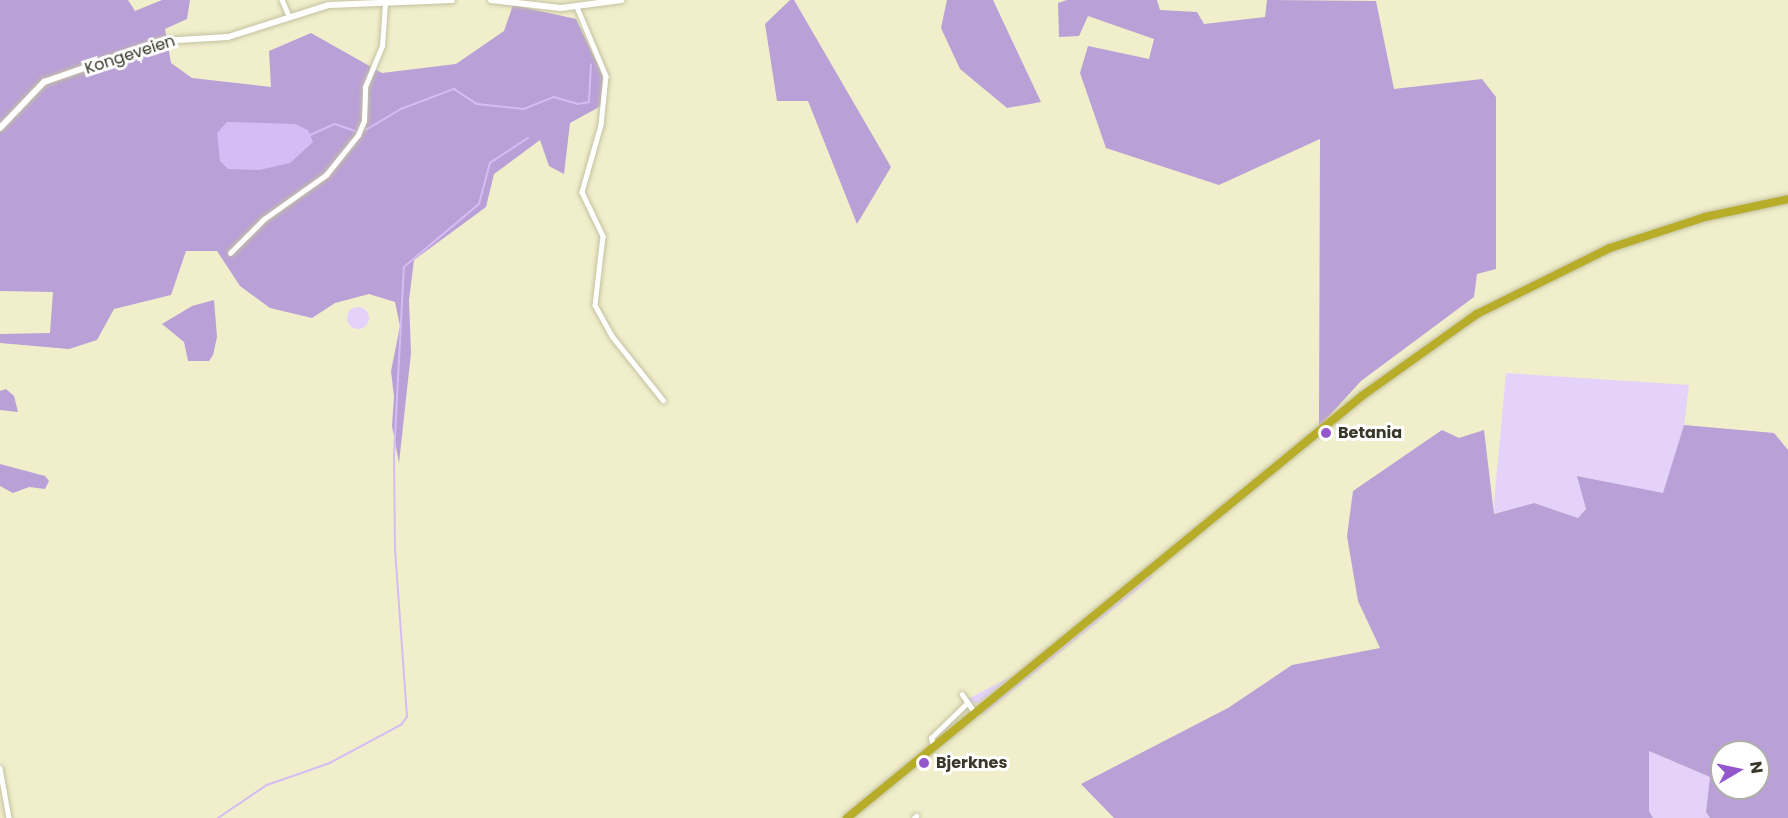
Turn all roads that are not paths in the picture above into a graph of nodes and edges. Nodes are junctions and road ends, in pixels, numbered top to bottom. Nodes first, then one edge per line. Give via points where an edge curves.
1 (282, 0) edge
2 (452, 0) edge
3 (491, 0) edge
4 (621, 0) edge
5 (385, 3) junction
6 (578, 7) junction
7 (289, 16) junction
8 (0, 128) edge
9 (1788, 198) edge
10 (230, 253) dead end
11 (663, 400) dead end
12 (962, 694) dead end
13 (967, 703) junction
14 (975, 714) junction
15 (934, 748) junction
16 (0, 768) edge
17 (9, 818) edge
18 (847, 818) edge

1 - 7 street
2 - 5 main road, Kongeveien
3 - 6 main road
4 - 6 main road
5 - 7 main road, Kongeveien via 329,5
5 - 10 street via 382,46 365,87 364,121 356,139 326,176 264,219
6 - 11 street via 606,76 601,124 582,192 603,236 595,305 612,336
7 - 8 main road, Kongeveien via 228,37 162,41 110,62 51,78 33,90
9 - 14 highway via 1705,217 1610,248 1477,314 1362,396
12 - 13 street
13 - 14 street
13 - 15 street via 931,738
14 - 15 highway
15 - 18 highway
16 - 17 street

